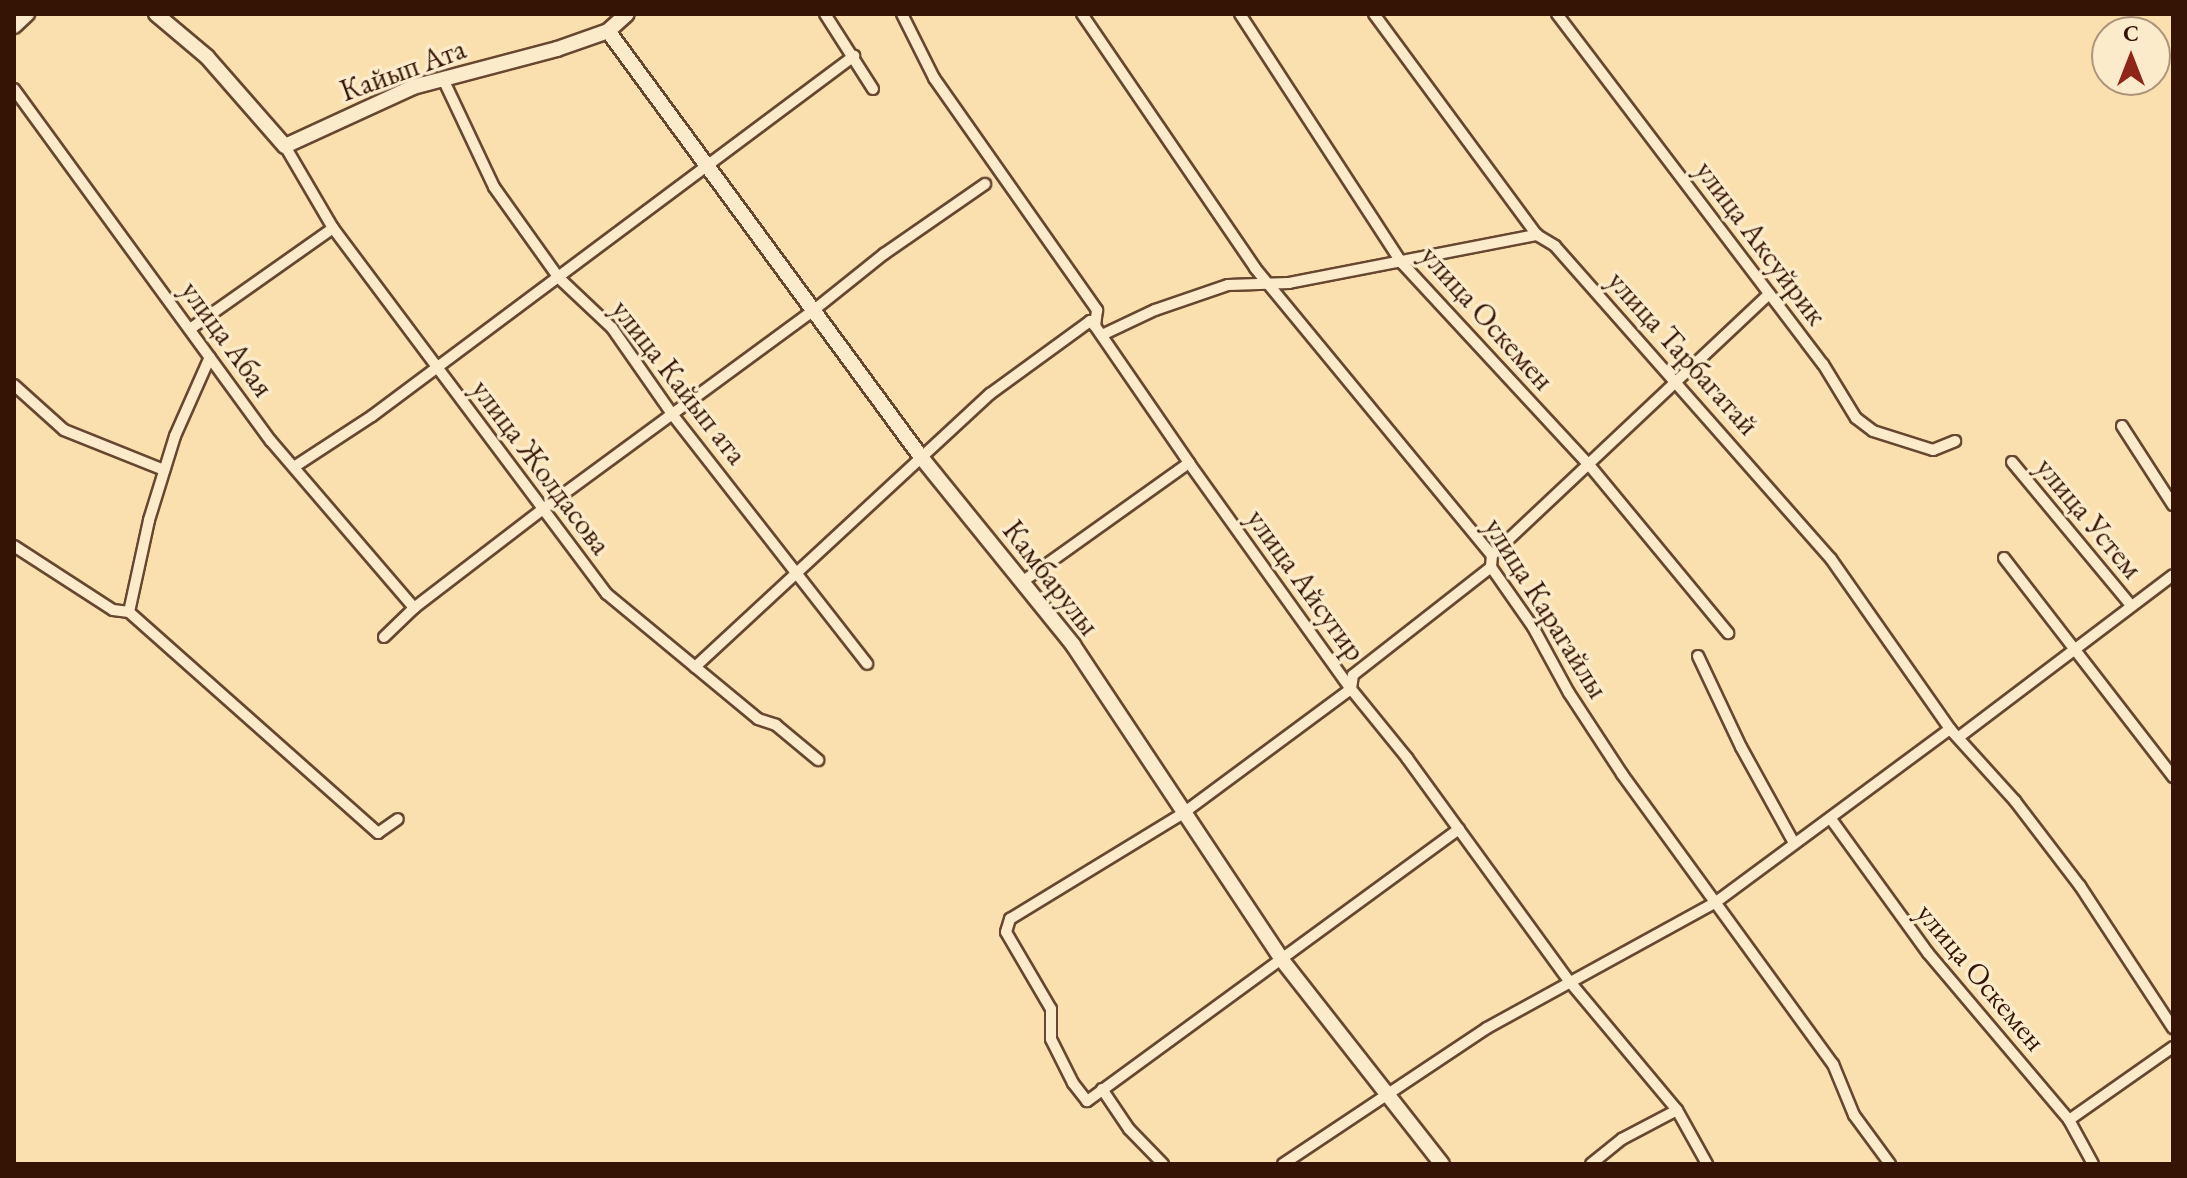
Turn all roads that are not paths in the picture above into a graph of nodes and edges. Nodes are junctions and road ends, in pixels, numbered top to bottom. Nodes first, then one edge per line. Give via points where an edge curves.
1 (27, 14) edge
2 (156, 14) edge
3 (627, 14) edge
4 (825, 14) edge
5 (902, 14) edge
6 (1082, 14) edge
7 (1240, 14) edge
8 (1374, 14) edge
9 (1557, 14) edge
10 (14, 26) edge
11 (608, 31) junction
12 (854, 56) junction
13 (443, 79) junction
14 (14, 89) edge
15 (873, 89) dead end
16 (285, 146) junction
17 (709, 166) junction
18 (985, 184) dead end
19 (333, 228) junction
20 (1537, 235) junction
21 (1402, 263) junction
22 (559, 278) junction
23 (1268, 281) junction
24 (1769, 294) junction
25 (814, 310) junction
26 (190, 329) junction
27 (1099, 331) junction
28 (210, 357) junction
29 (436, 368) junction
30 (1679, 383) junction
31 (14, 385) edge
32 (672, 414) junction
33 (2122, 426) dead end
34 (1955, 441) dead end
35 (921, 457) junction
36 (2012, 462) dead end
37 (1189, 463) junction
38 (1590, 466) junction
39 (294, 467) junction
40 (164, 470) junction
41 (2173, 505) edge
42 (543, 509) junction
43 (14, 546) edge
44 (1492, 555) junction
45 (2004, 558) dead end
46 (1491, 567) junction
47 (796, 573) junction
48 (2172, 577) edge
49 (1022, 582) junction
50 (2130, 604) junction
51 (414, 608) junction
52 (129, 612) junction
53 (1728, 633) dead end
54 (384, 637) dead end
55 (2075, 650) junction
56 (1698, 656) dead end
57 (867, 664) dead end
58 (695, 667) junction
59 (1351, 689) junction
60 (1955, 733) junction
61 (818, 760) dead end
62 (2173, 777) edge
63 (1182, 814) junction
64 (398, 819) dead end
65 (1831, 819) junction
66 (1459, 829) junction
67 (1794, 843) junction
68 (1716, 902) junction
69 (1282, 960) junction
70 (1570, 982) junction
71 (2173, 1028) edge
72 (2171, 1052) edge
73 (1102, 1089) junction
74 (1390, 1096) junction
75 (1677, 1110) junction
76 (2069, 1120) junction
77 (1163, 1164) edge
78 (1283, 1164) edge
79 (1442, 1164) edge
80 (1591, 1164) edge
81 (1707, 1164) edge
82 (1890, 1164) edge
83 (2093, 1164) edge

1 - 10 street
2 - 16 street via 207,57
3 - 11 street, Кайып Ата
4 - 12 street
5 - 27 street, улица Айсугир via 934,78 1097,310
6 - 23 street, улица Карагайлы
7 - 21 street, улица Оскемен
8 - 20 street, улица Тарбагатай
9 - 24 street, улица Аксуйрик
11 - 13 street, Кайып Ата
11 - 17 street, Камбарулы
12 - 15 street
12 - 17 street
13 - 16 street, Кайып Ата via 413,87
13 - 22 street, улица Кайып ата via 494,187
14 - 26 street, улица Абая
16 - 19 street, улица Жолдасова
17 - 22 street
17 - 25 street, Камбарулы
18 - 25 street
19 - 26 street
19 - 29 street, улица Жолдасова
20 - 21 street
20 - 30 street, улица Тарбагатай via 1555,246
21 - 23 street via 1289,283
21 - 38 street, улица Оскемен
22 - 29 street
22 - 32 street, улица Кайып ата via 612,328
23 - 27 street via 1228,285
23 - 44 street, улица Карагайлы
24 - 30 street
24 - 34 street, улица Аксуйрик via 1823,364 1856,418 1873,431 1933,450
25 - 32 street
25 - 35 street, Камбарулы
26 - 28 street, улица Абая
27 - 35 street via 1090,321 1046,351
27 - 37 street, улица Айсугир
28 - 39 street, улица Абая
28 - 40 street
29 - 39 street
29 - 42 street, улица Жолдасова
30 - 38 street
30 - 60 street, улица Тарбагатай via 1831,559
31 - 40 street via 64,430
32 - 42 street
32 - 47 street, улица Кайып ата
33 - 41 street
35 - 47 street
35 - 49 street, Камбарулы
36 - 50 street, улица Устем
37 - 49 street
37 - 59 street, улица Айсугир
38 - 44 street
38 - 53 street, улица Оскемен
39 - 51 street, улица Абая
40 - 52 street
42 - 51 street
42 - 58 street, улица Жолдасова via 607,594
43 - 52 street via 113,610
44 - 46 street, улица Карагайлы
45 - 55 street
46 - 59 street via 1353,675
46 - 68 street, улица Карагайлы via 1622,774
47 - 57 street, улица Кайып ата
47 - 58 street
48 - 50 street
49 - 63 street, Камбарулы via 1073,645
50 - 55 street
51 - 54 street
52 - 64 street via 378,833
55 - 60 street
55 - 62 street
56 - 67 street
58 - 61 street, улица Жолдасова
59 - 63 street
59 - 66 street, улица Айсугир
60 - 65 street
60 - 71 street, улица Тарбагатай via 2080,886
63 - 69 street, Камбарулы
63 - 73 street via 1006,926 1051,1009 1051,1039 1073,1083 1087,1101
65 - 67 street
65 - 76 street, улица Оскемен via 1912,934
66 - 69 street
66 - 70 street, улица Айсугир
67 - 68 street
68 - 70 street
68 - 82 street, улица Карагайлы via 1833,1064 1854,1115
69 - 73 street
69 - 74 street, Камбарулы
70 - 74 street via 1487,1028
70 - 75 street, улица Айсугир
72 - 76 street
73 - 77 street via 1129,1129
74 - 78 street
74 - 79 street, Камбарулы
75 - 80 street via 1622,1139
75 - 81 street, улица Айсугир
76 - 83 street, улица Оскемен

